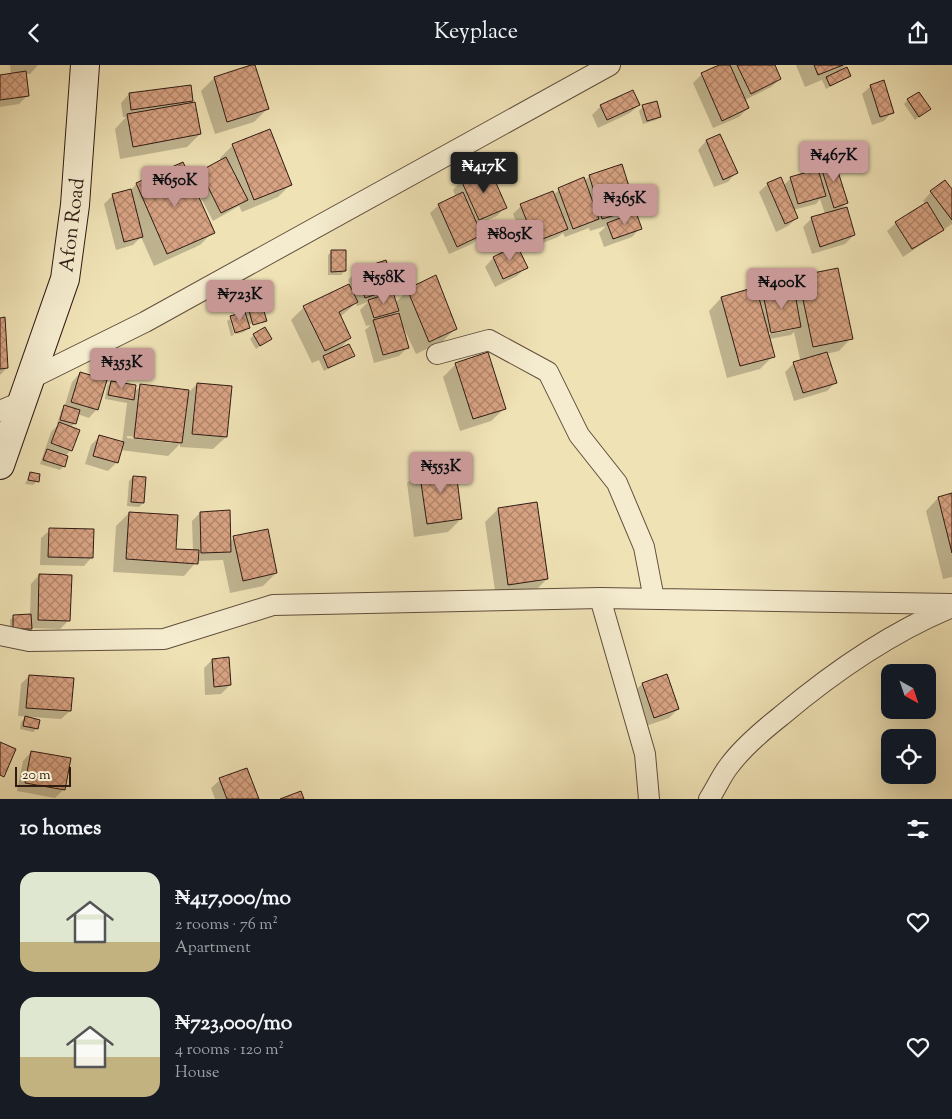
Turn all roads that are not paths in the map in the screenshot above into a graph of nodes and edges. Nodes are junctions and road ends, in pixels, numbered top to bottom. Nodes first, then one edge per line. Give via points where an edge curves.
1 (85, 65) edge
2 (610, 65) edge
3 (437, 353) dead end
4 (17, 397) edge
5 (0, 465) edge
6 (600, 598) junction
7 (654, 599) junction
8 (952, 606) edge
9 (0, 635) edge
10 (649, 799) edge
11 (710, 799) edge

1 - 4 main road, Afon Road via 75,205 65,279
2 - 4 street via 145,322
3 - 7 street via 489,340 548,372 579,435 617,483 644,547
4 - 5 main road, Afon Road
6 - 7 street
6 - 9 street via 273,605 164,639 29,641
6 - 10 street via 645,754
7 - 8 street
8 - 11 street via 881,643 811,691 753,739 728,767

